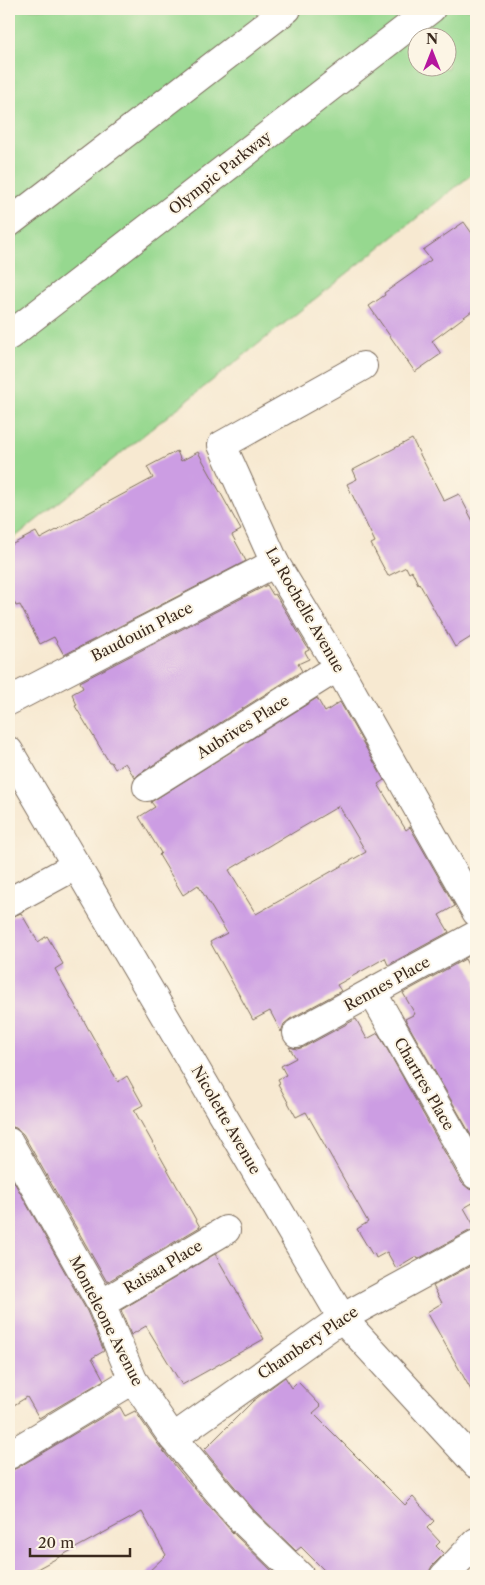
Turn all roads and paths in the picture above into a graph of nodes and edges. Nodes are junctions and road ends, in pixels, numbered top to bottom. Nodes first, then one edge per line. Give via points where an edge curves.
1 (287, 9) edge
2 (431, 9) edge
3 (9, 223) edge
4 (9, 336) edge
5 (363, 366) dead end
6 (275, 564) junction
7 (338, 667) junction
8 (9, 701) edge
9 (9, 751) edge
10 (147, 787) dead end
11 (77, 865) junction
12 (9, 902) edge
13 (476, 912) edge
14 (476, 935) edge
15 (372, 992) junction
16 (298, 1033) dead end
17 (9, 1142) edge
18 (476, 1175) edge
19 (226, 1230) dead end
20 (476, 1245) edge
21 (101, 1304) junction
22 (342, 1318) junction
23 (133, 1380) junction
24 (173, 1438) junction
25 (9, 1455) edge
26 (476, 1464) edge
27 (476, 1542) edge
28 (300, 1576) edge
29 (444, 1576) edge

1 - 3 street
2 - 4 street, Olympic Parkway
5 - 6 street, La Rochelle Avenue via 222,445
6 - 7 street, La Rochelle Avenue
6 - 8 street, Baudouin Place
7 - 10 street, Aubrives Place
7 - 13 street, La Rochelle Avenue
9 - 11 street, Nicolette Avenue
11 - 12 street
11 - 22 street, Nicolette Avenue
14 - 15 street, Rennes Place
15 - 16 street, Rennes Place
15 - 18 street, Chartres Place
17 - 21 street, Monteleone Avenue
19 - 21 street, Raisaa Place
20 - 22 street, Chambery Place
21 - 23 street, Monteleone Avenue
22 - 24 street, Chambery Place
22 - 26 street, Nicolette Avenue
23 - 24 street, Monteleone Avenue
23 - 25 street
24 - 28 street, Monteleone Avenue via 243,1521
27 - 29 street

